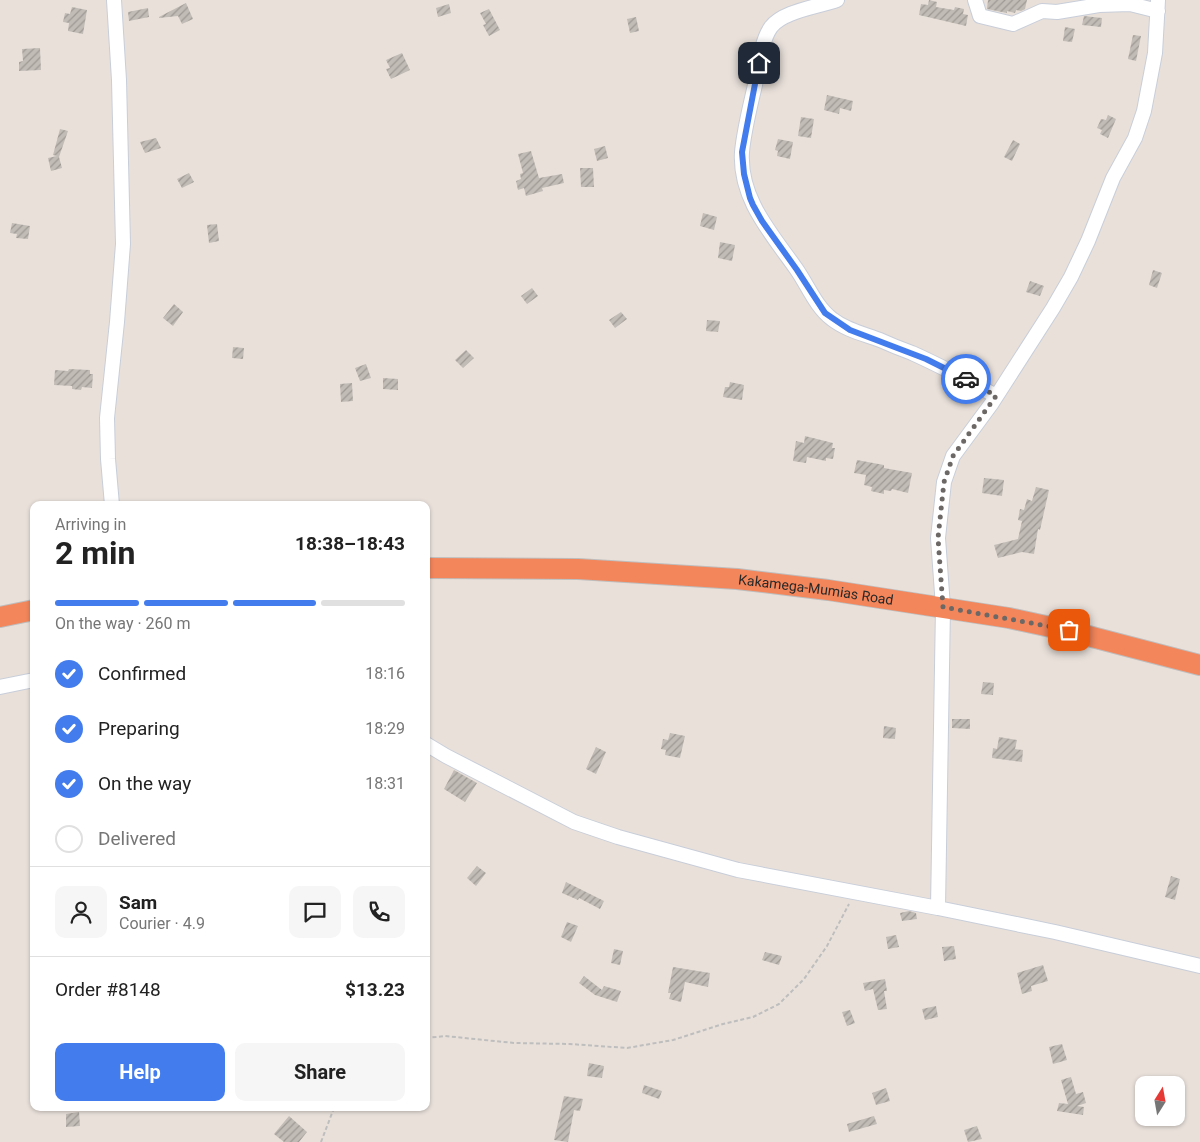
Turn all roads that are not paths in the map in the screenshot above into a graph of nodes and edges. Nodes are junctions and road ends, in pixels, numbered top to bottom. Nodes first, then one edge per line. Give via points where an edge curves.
1 (114, 0) edge
2 (837, 0) edge
3 (974, 0) edge
4 (1158, 5) edge
5 (996, 396) junction
6 (112, 501) edge
7 (430, 568) edge
8 (943, 607) junction
9 (30, 611) edge
10 (0, 617) edge
11 (1200, 665) edge
12 (30, 681) edge
13 (0, 687) edge
14 (430, 746) edge
15 (938, 908) junction
16 (1200, 966) edge

1 - 6 street via 123,244 107,418
2 - 5 street via 785,17 771,28 759,63 742,152 750,198 778,245 833,320 949,370
3 - 4 street via 980,16 1013,24 1042,11 1058,12 1098,5
4 - 5 street via 1155,53 1144,111 1134,138 1113,178 1071,277
5 - 8 street via 953,456 944,482 938,538
7 - 8 highway, Kakamega-Mumias Road via 578,568 737,579
8 - 11 highway, Kakamega-Mumias Road via 1069,630
8 - 15 street
9 - 10 highway
12 - 13 street
14 - 15 street via 585,827 738,870
15 - 16 street

